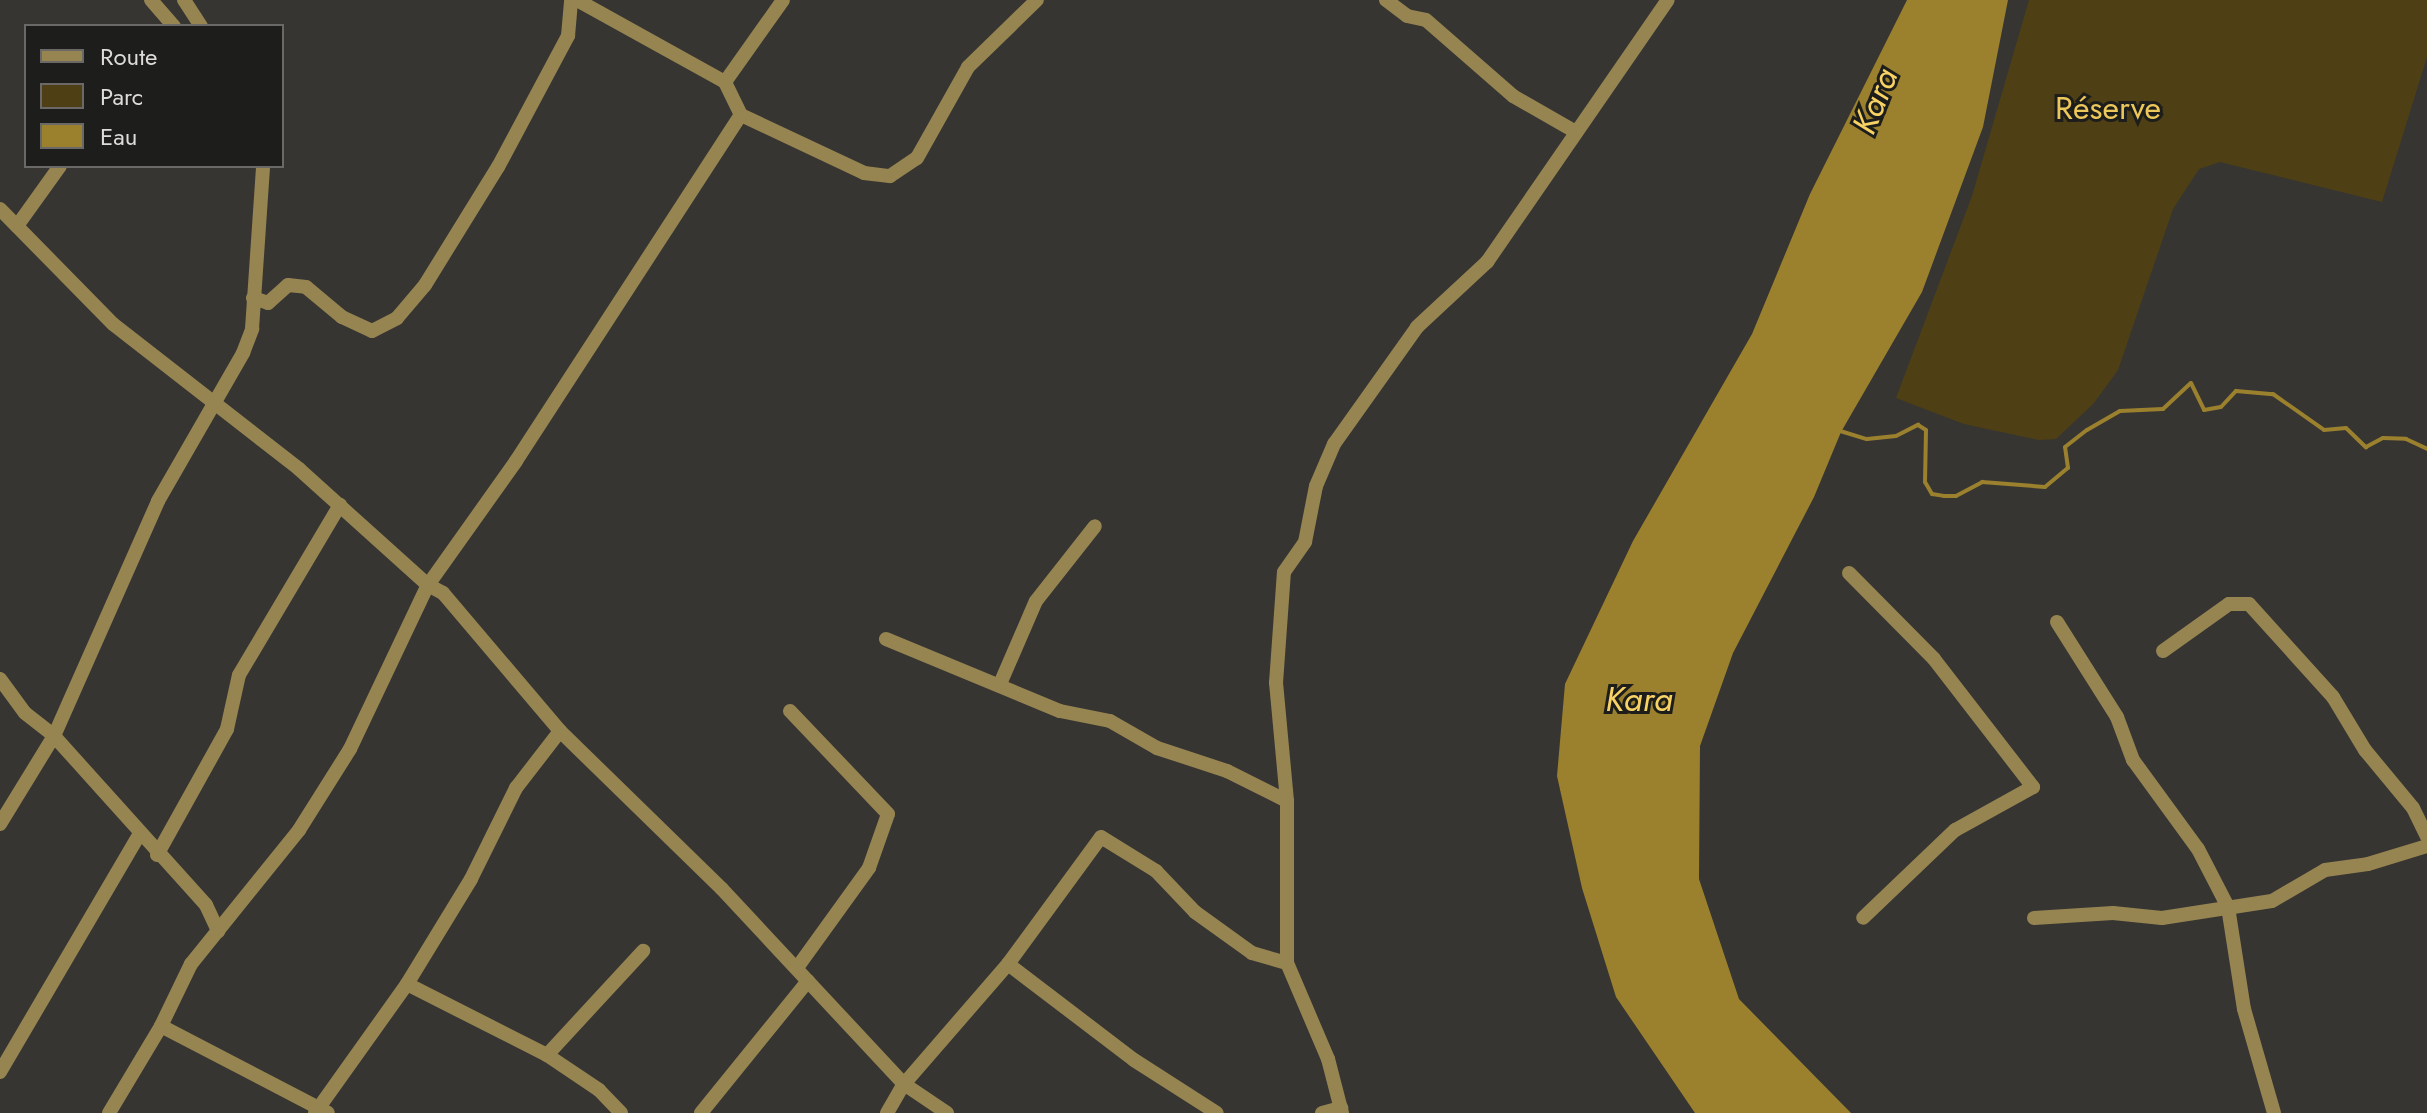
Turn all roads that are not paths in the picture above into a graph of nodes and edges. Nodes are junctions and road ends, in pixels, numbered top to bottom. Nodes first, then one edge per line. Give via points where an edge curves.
1 (151, 0) edge
2 (184, 0) edge
3 (574, 0) edge
4 (783, 0) edge
5 (1037, 0) edge
6 (1386, 0) edge
7 (1668, 0) edge
8 (197, 20) edge
9 (174, 24) edge
10 (725, 82) junction
11 (741, 115) junction
12 (1574, 131) junction
13 (59, 168) edge
14 (263, 168) edge
15 (0, 209) edge
16 (17, 226) junction
17 (253, 298) junction
18 (213, 404) junction
19 (340, 505) junction
20 (1095, 526) dead end
21 (1849, 573) dead end
22 (428, 585) junction
23 (2057, 622) dead end
24 (886, 639) dead end
25 (2163, 651) dead end
26 (0, 679) edge
27 (1000, 684) junction
28 (790, 711) dead end
29 (560, 731) junction
30 (54, 736) junction
31 (1287, 801) junction
32 (0, 824) edge
33 (139, 835) junction
34 (2427, 837) edge
35 (2427, 846) edge
36 (157, 855) junction
37 (2228, 907) junction
38 (1863, 918) dead end
39 (2034, 918) dead end
40 (218, 931) junction
41 (643, 951) dead end
42 (1287, 963) junction
43 (1008, 964) junction
44 (797, 968) junction
45 (808, 981) junction
46 (407, 984) junction
47 (161, 1026) junction
48 (547, 1055) junction
49 (0, 1072) edge
50 (904, 1084) junction
51 (1342, 1110) edge
52 (320, 1111) edge
53 (109, 1113) edge
54 (621, 1113) edge
55 (701, 1113) edge
56 (887, 1113) edge
57 (947, 1113) edge
58 (1217, 1113) edge
59 (1322, 1113) edge
60 (2274, 1113) edge

1 - 9 street
2 - 8 street
3 - 10 street
3 - 17 street via 568,36 498,167 425,285 397,318 372,331 342,317 306,287 288,285 268,303
4 - 10 street
5 - 11 street via 968,67 917,158 890,176 864,173
6 - 12 street via 1450,38 1513,96
7 - 12 street
10 - 11 street
11 - 22 street via 516,461
12 - 31 street via 1568,151 1487,262 1417,327 1324,466 1311,527 1284,572 1276,683
13 - 16 street
14 - 17 street
15 - 16 street
16 - 18 street via 113,324
17 - 18 street via 252,329 243,353
18 - 19 street
18 - 30 street via 158,501
19 - 22 street
19 - 36 street via 239,675 227,729
20 - 27 street via 1036,601
21 - 38 street via 1934,659 2033,787 1955,830
22 - 29 street via 466,616
22 - 40 street via 350,749 299,830
23 - 37 street via 2117,717 2133,760 2198,849
24 - 27 street via 974,679
25 - 34 street via 2229,604 2249,604 2333,697 2365,750 2413,808
26 - 30 street via 25,713
27 - 31 street via 1060,711 1110,721 1157,748 1227,771
28 - 44 street via 888,814 869,868
29 - 44 street
29 - 46 street via 516,788 471,879
30 - 32 street
30 - 33 street
31 - 42 street
33 - 36 street
33 - 49 street
35 - 37 street via 2368,864 2325,870 2272,901
36 - 40 street via 206,905
37 - 39 street via 2162,918 2113,913
37 - 60 street via 2244,1009
40 - 47 street via 191,964
41 - 48 street
42 - 43 street via 1252,953 1195,912 1156,871 1101,837
42 - 51 street via 1328,1059
43 - 50 street
43 - 58 street via 1134,1060
44 - 45 street
45 - 50 street
45 - 55 street
46 - 48 street
46 - 52 street
47 - 52 street
47 - 53 street
48 - 54 street via 599,1090
50 - 56 street
50 - 57 street
51 - 59 street

